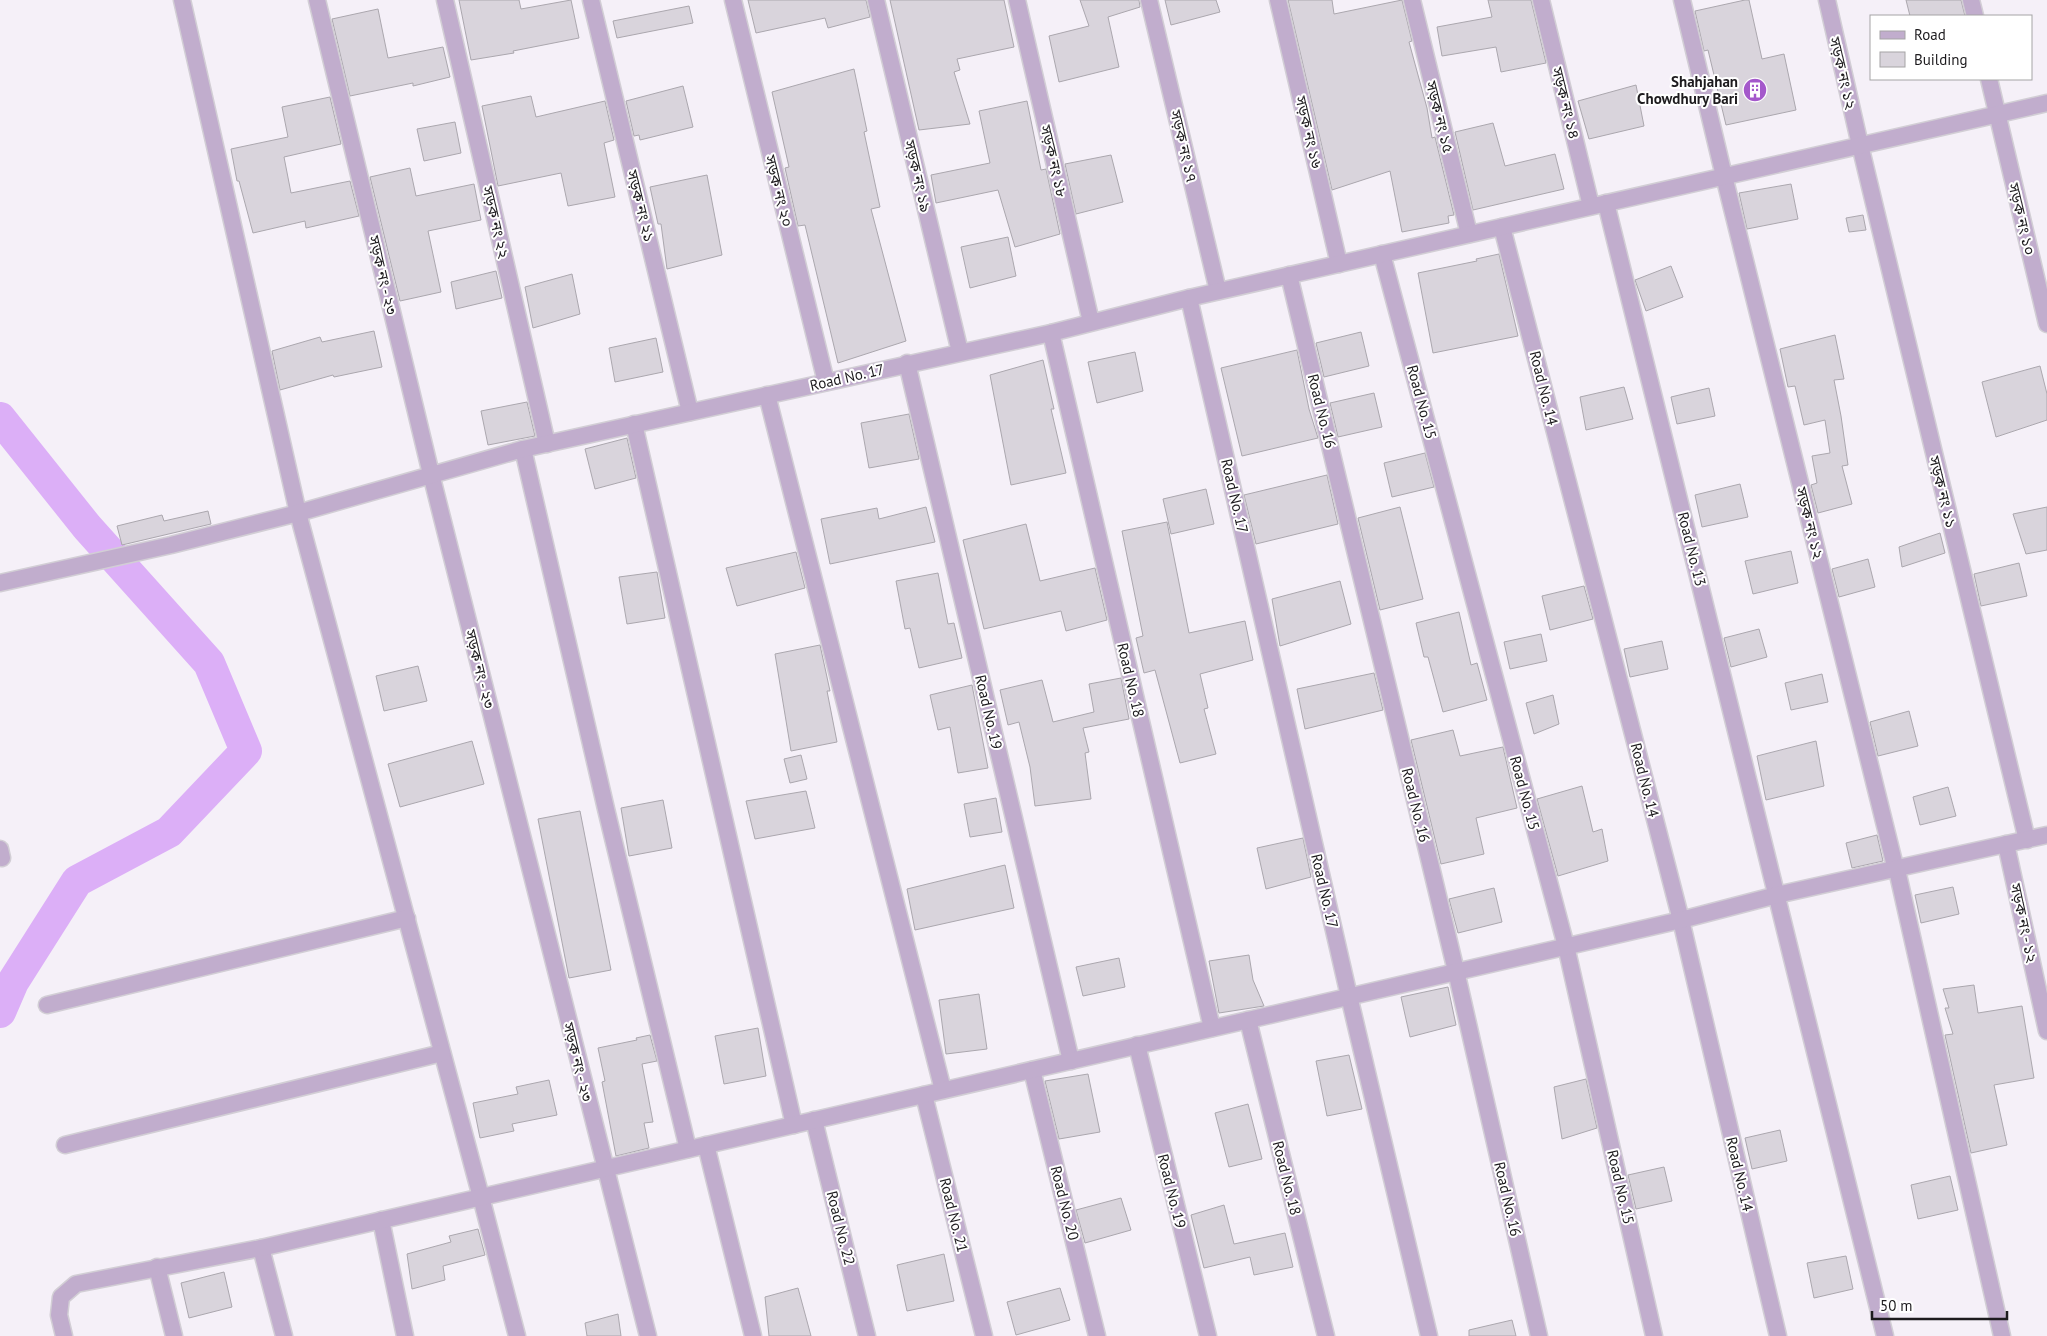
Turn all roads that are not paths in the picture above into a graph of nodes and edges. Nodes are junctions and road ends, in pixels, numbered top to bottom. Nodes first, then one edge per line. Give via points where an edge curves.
1 (182, 0) edge
2 (317, 0) edge
3 (445, 0) edge
4 (591, 0) edge
5 (733, 0) edge
6 (876, 0) edge
7 (1017, 0) edge
8 (1149, 0) edge
9 (1278, 0) edge
10 (1412, 0) edge
11 (1541, 0) edge
12 (1682, 0) edge
13 (1827, 0) edge
14 (1971, 0) edge
15 (1975, 15) edge
16 (1989, 80) edge
17 (2047, 103) edge
18 (1998, 114) junction
19 (1860, 145) junction
20 (1724, 176) junction
21 (1599, 205) junction
22 (1502, 227) junction
23 (1469, 234) junction
24 (1382, 254) junction
25 (1339, 264) junction
26 (1289, 275) junction
27 (1218, 291) junction
28 (1189, 298) junction
29 (1091, 322) junction
30 (2047, 324) edge
31 (1051, 333) junction
32 (960, 352) junction
33 (907, 363) junction
34 (826, 382) junction
35 (767, 394) junction
36 (690, 412) junction
37 (634, 424) junction
38 (547, 444) junction
39 (523, 449) junction
40 (431, 474) junction
41 (298, 514) junction
42 (0, 583) edge
43 (2047, 835) edge
44 (2027, 840) junction
45 (2006, 844) junction
46 (1896, 870) junction
47 (1777, 895) junction
48 (407, 918) junction
49 (1681, 920) junction
50 (1566, 946) junction
51 (1456, 971) junction
52 (1349, 996) junction
53 (46, 1005) dead end
54 (1248, 1020) junction
55 (1212, 1028) junction
56 (2047, 1031) edge
57 (1137, 1045) junction
58 (442, 1053) junction
59 (1071, 1061) junction
60 (1032, 1070) junction
61 (943, 1090) junction
62 (924, 1095) junction
63 (814, 1120) junction
64 (794, 1125) junction
65 (65, 1145) dead end
66 (706, 1145) junction
67 (688, 1149) junction
68 (605, 1168) junction
69 (481, 1197) junction
70 (381, 1220) junction
71 (261, 1248) junction
72 (157, 1267) junction
73 (64, 1336) edge
74 (174, 1336) edge
75 (284, 1336) edge
76 (405, 1336) edge
77 (517, 1336) edge
78 (648, 1336) edge
79 (753, 1336) edge
80 (868, 1336) edge
81 (984, 1336) edge
82 (1097, 1336) edge
83 (1208, 1336) edge
84 (1326, 1336) edge
85 (1429, 1336) edge
86 (1539, 1336) edge
87 (1654, 1336) edge
88 (1778, 1336) edge
89 (1885, 1336) edge
90 (2002, 1336) edge

1 - 41 street
2 - 40 street, সড়ক নং - ২৩
3 - 38 street, সড়ক নং ২২
4 - 36 street, সড়ক নং ২১
5 - 34 street, সড়ক নং ২০
6 - 32 street, সড়ক নং ১৯
7 - 29 street, সড়ক নং ১৮
8 - 27 street, সড়ক নং ১৭
9 - 25 street, সড়ক নং ১৬
10 - 23 street, সড়ক নং ১৫
11 - 21 street, সড়ক নং ১৪
12 - 20 street, সড়ক নং ১২
13 - 19 street, সড়ক নং ১২
14 - 15 street
16 - 18 street
17 - 18 street
18 - 19 street
18 - 30 street, সড়ক নং ১০
19 - 20 street
19 - 44 street, সড়ক নং ১১
20 - 21 street
20 - 46 street, সড়ক নং ১২
21 - 22 street
21 - 47 street, Road No. 13
22 - 23 street
22 - 49 street, Road No. 14
23 - 24 street
24 - 25 street
24 - 50 street, Road No. 15
25 - 26 street
26 - 27 street
26 - 51 street, Road No. 16
27 - 28 street
28 - 29 street, Road No. 17
28 - 52 street, Road No. 17
29 - 31 street, Road No. 17
31 - 32 street, Road No. 17
31 - 55 street, Road No. 18
32 - 33 street, Road No. 17
33 - 34 street, Road No. 17
33 - 59 street, Road No. 19
34 - 35 street, Road No. 17
35 - 36 street, Road No. 17
35 - 61 street
36 - 37 street, Road No. 17
37 - 38 street, Road No. 17
37 - 64 street
38 - 39 street, Road No. 17
39 - 40 street, Road No. 17
39 - 67 street
40 - 41 street, Road No. 17
40 - 68 street, সড়ক নং - ২৩
41 - 42 street, Road No. 17
41 - 48 street
43 - 44 street
44 - 45 street
45 - 46 street
45 - 56 street, সড়ক নং - ১২
46 - 47 street
46 - 90 street, সড়ক নং ১২
47 - 49 street
47 - 89 street, Road No. 13
48 - 53 street
48 - 58 street
49 - 50 street
49 - 88 street, Road No. 14
50 - 51 street
50 - 87 street, Road No. 15
51 - 52 street
51 - 86 street, Road No. 16
52 - 54 street
52 - 85 street, Road No. 17
54 - 55 street
54 - 84 street, Road No. 18
55 - 57 street
57 - 59 street
57 - 83 street, Road No. 19
58 - 65 street
58 - 69 street
59 - 60 street
60 - 61 street
60 - 82 street, Road No. 20
61 - 62 street
62 - 63 street
62 - 81 street, Road No. 21
63 - 64 street
63 - 80 street, Road No. 22
64 - 66 street
66 - 67 street
66 - 79 street
67 - 68 street
68 - 69 street
68 - 78 street, সড়ক নং - ২৩
69 - 70 street
69 - 77 street
70 - 71 street
70 - 76 street
71 - 72 street
71 - 75 street
72 - 73 street via 76,1284 61,1297 59,1315
72 - 74 street

